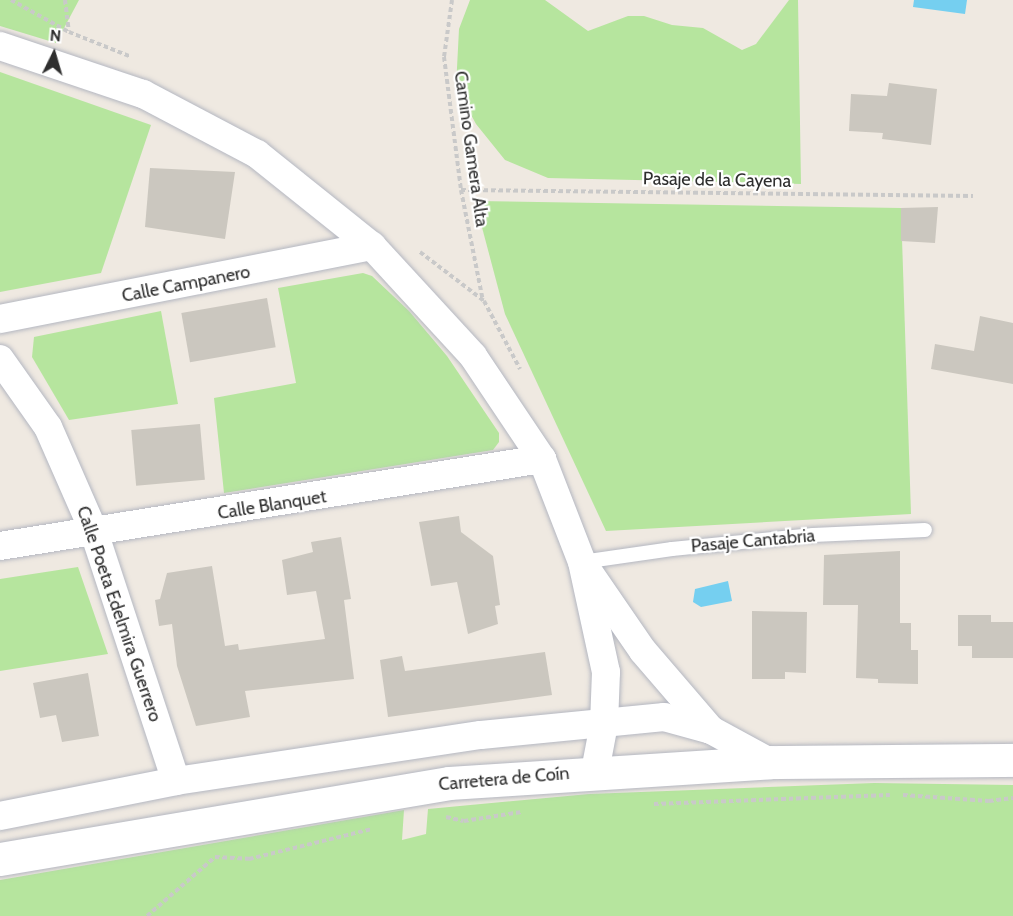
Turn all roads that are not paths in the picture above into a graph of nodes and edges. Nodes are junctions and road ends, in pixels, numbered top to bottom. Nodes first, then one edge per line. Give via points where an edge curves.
1 (0, 46) edge
2 (372, 246) junction
3 (0, 319) edge
4 (0, 359) edge
5 (542, 459) junction
6 (925, 530) dead end
7 (94, 532) junction
8 (0, 546) edge
9 (582, 562) junction
10 (604, 724) junction
11 (711, 730) junction
12 (1013, 760) edge
13 (770, 762) junction
14 (595, 771) junction
15 (176, 781) junction
16 (0, 816) edge
17 (0, 860) edge

1 - 2 street via 143,94 257,154
2 - 3 street, Calle Campanero
2 - 5 street via 473,356
4 - 7 street, Calle Poeta Edelmira Guerrero via 48,427
5 - 7 street, Calle Blanquet
5 - 9 street
6 - 9 lane, Pasaje Cantabria via 813,535
7 - 8 street, Calle Blanquet
7 - 15 street, Calle Poeta Edelmira Guerrero
9 - 10 street via 606,672
9 - 11 street via 643,651
10 - 11 street via 664,717
10 - 14 street
10 - 15 street via 481,735
11 - 13 street
12 - 13 street, Carretera de Coín
13 - 14 street, Carretera de Coín
14 - 17 street, Carretera de Coín via 449,783
15 - 16 street

